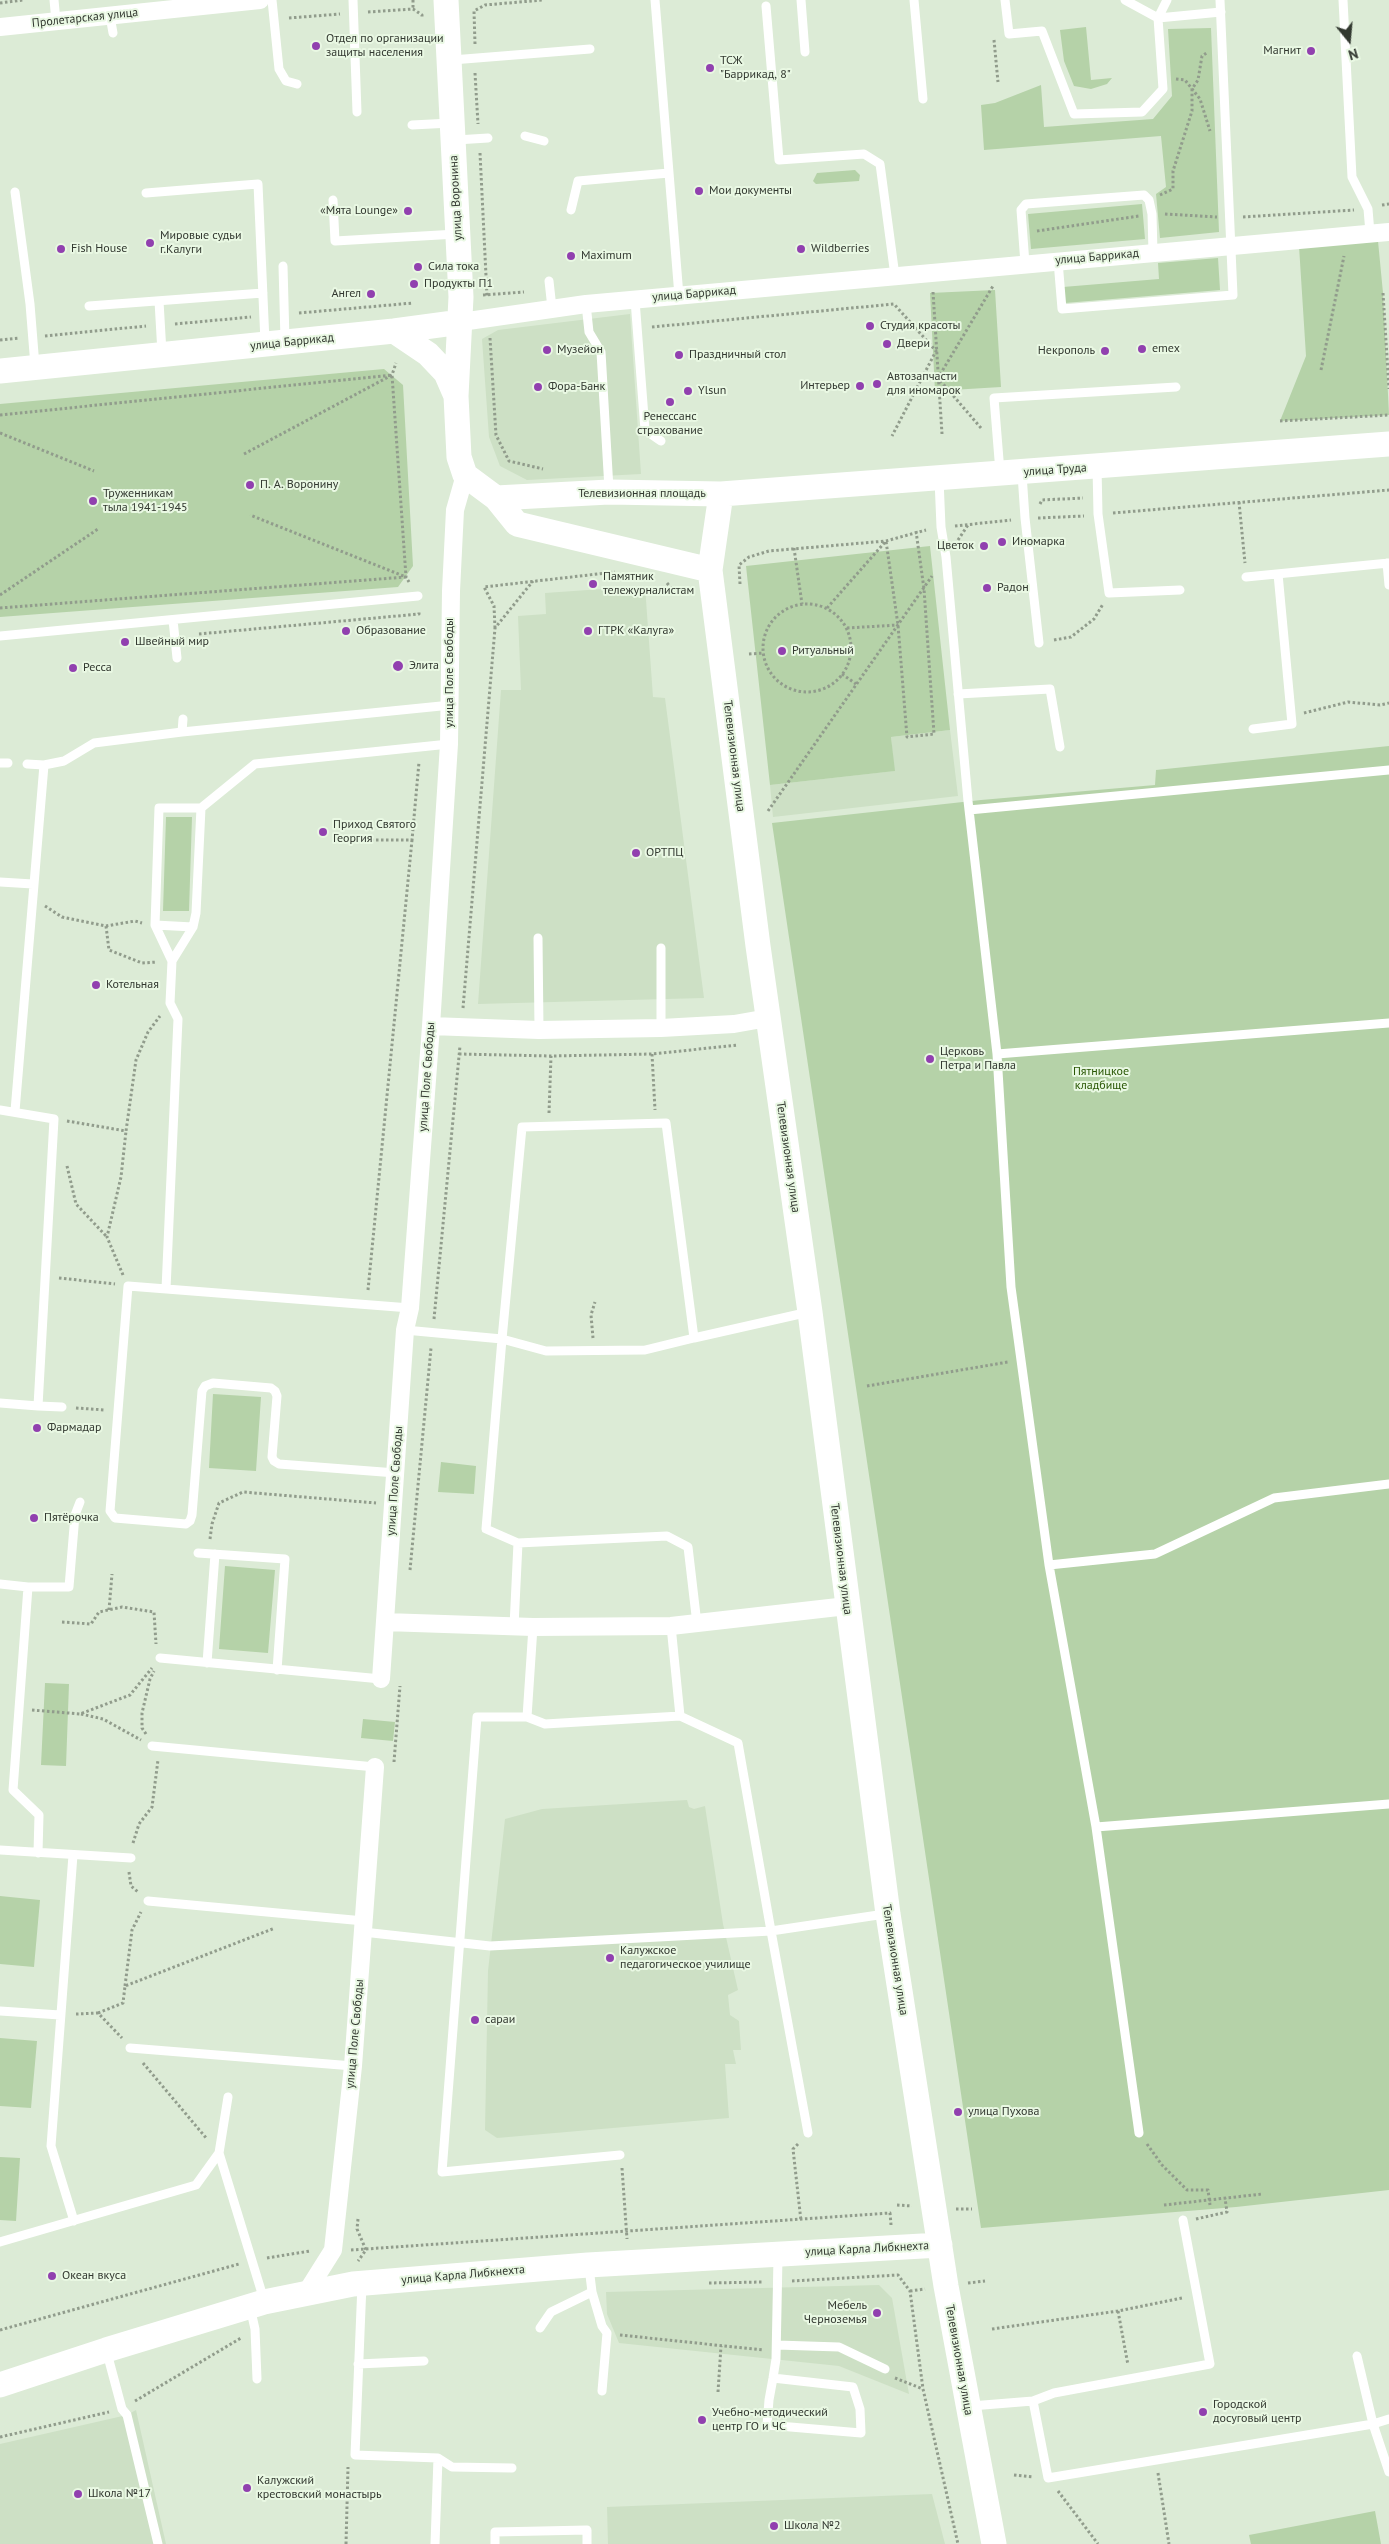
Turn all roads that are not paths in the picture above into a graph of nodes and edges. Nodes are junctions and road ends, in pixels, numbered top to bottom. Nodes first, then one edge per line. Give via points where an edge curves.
1 (54, 0) edge
2 (254, 0) edge
3 (272, 0) edge
4 (353, 0) edge
5 (446, 0) edge
6 (655, 0) edge
7 (801, 0) edge
8 (914, 0) edge
9 (1005, 0) edge
10 (1125, 0) edge
11 (1167, 0) edge
12 (1220, 0) edge
13 (1343, 0) edge
14 (170, 5) edge
15 (766, 6) dead end
16 (1221, 12) junction
17 (1158, 18) junction
18 (56, 21) junction
19 (0, 27) edge
20 (590, 49) dead end
21 (804, 52) dead end
22 (449, 60) junction
23 (297, 84) dead end
24 (923, 99) dead end
25 (357, 112) dead end
26 (412, 125) dead end
27 (452, 131) junction
28 (525, 136) dead end
29 (483, 138) road end
30 (544, 140) dead end
31 (669, 173) junction
32 (15, 192) dead end
33 (146, 193) dead end
34 (333, 200) dead end
35 (572, 210) dead end
36 (1389, 232) edge
37 (1370, 233) junction
38 (458, 234) junction
39 (1231, 246) junction
40 (1153, 252) junction
41 (1058, 261) junction
42 (1025, 264) junction
43 (283, 266) dead end
44 (895, 276) junction
45 (548, 280) dead end
46 (263, 293) junction
47 (679, 296) junction
48 (634, 300) junction
49 (159, 301) junction
50 (586, 304) junction
51 (89, 306) dead end
52 (552, 308) junction
53 (461, 322) junction
54 (394, 331) junction
55 (275, 343) junction
56 (162, 355) junction
57 (35, 368) junction
58 (0, 371) edge
59 (1176, 387) dead end
60 (456, 396) junction
61 (661, 441) dead end
62 (1389, 444) edge
63 (1097, 466) junction
64 (1011, 473) junction
65 (940, 478) junction
66 (480, 487) junction
67 (609, 492) junction
68 (721, 494) junction
69 (1388, 563) edge
70 (710, 570) junction
71 (1278, 574) junction
72 (1246, 577) road end
73 (1389, 585) edge
74 (1180, 590) dead end
75 (418, 596) road end
76 (173, 620) junction
77 (0, 636) edge
78 (1039, 642) road end
79 (177, 658) dead end
80 (958, 694) junction
81 (451, 705) junction
82 (183, 719) dead end
83 (1253, 729) dead end
84 (182, 732) junction
85 (449, 744) junction
86 (1060, 747) dead end
87 (27, 764) dead end
88 (44, 765) junction
89 (1389, 770) edge
90 (201, 808) junction
91 (969, 810) junction
92 (0, 882) edge
93 (33, 884) junction
94 (155, 925) junction
95 (192, 927) junction
96 (538, 938) dead end
97 (660, 948) dead end
98 (172, 961) junction
99 (768, 1018) junction
100 (1389, 1024) edge
101 (431, 1026) junction
102 (661, 1028) junction
103 (539, 1030) junction
104 (997, 1054) junction
105 (0, 1110) edge
106 (15, 1111) junction
107 (166, 1288) junction
108 (410, 1308) junction
109 (810, 1312) junction
110 (405, 1330) junction
111 (694, 1338) junction
112 (502, 1339) junction
113 (0, 1403) edge
114 (38, 1406) junction
115 (62, 1407) dead end
116 (396, 1473) junction
117 (1389, 1484) edge
118 (80, 1502) dead end
119 (518, 1543) junction
120 (198, 1554) dead end
121 (211, 1554) junction
122 (1049, 1565) junction
123 (0, 1584) edge
124 (28, 1587) junction
125 (847, 1606) junction
126 (385, 1622) junction
127 (697, 1624) junction
128 (514, 1626) junction
129 (671, 1626) junction
130 (532, 1627) junction
131 (160, 1658) road end
132 (207, 1663) junction
133 (276, 1670) junction
134 (381, 1679) joint
135 (680, 1716) junction
136 (527, 1717) junction
137 (152, 1746) road end
138 (375, 1766) joint
139 (1389, 1804) edge
140 (1096, 1827) junction
141 (0, 1850) edge
142 (38, 1853) junction
143 (73, 1855) junction
144 (131, 1858) road end
145 (148, 1901) road end
146 (888, 1914) junction
147 (363, 1926) junction
148 (771, 1931) junction
149 (459, 1942) junction
150 (0, 2011) edge
151 (60, 2015) junction
152 (130, 2048) road end
153 (353, 2066) junction
154 (228, 2097) dead end
155 (808, 2133) road end
156 (1140, 2133) road end
157 (219, 2153) junction
158 (620, 2155) road end
159 (1184, 2220) road end
160 (74, 2221) junction
161 (0, 2242) edge
162 (940, 2245) junction
163 (778, 2254) junction
164 (588, 2265) junction
165 (362, 2284) junction
166 (592, 2292) junction
167 (306, 2293) junction
168 (257, 2313) junction
169 (540, 2328) dead end
170 (777, 2345) junction
171 (106, 2350) junction
172 (1357, 2356) dead end
173 (424, 2361) dead end
174 (358, 2364) junction
175 (885, 2369) dead end
176 (773, 2378) junction
177 (257, 2379) dead end
178 (0, 2386) edge
179 (602, 2391) dead end
180 (1033, 2401) junction
181 (967, 2407) junction
182 (1389, 2419) edge
183 (1373, 2424) junction
184 (438, 2458) junction
185 (512, 2468) dead end
186 (1389, 2472) edge
187 (158, 2544) edge
188 (435, 2544) edge
189 (495, 2544) edge
190 (587, 2544) edge
191 (994, 2544) edge

1 - 18 lane
2 - 14 street, Пролетарская улица
3 - 23 lane via 279,69 286,80
4 - 25 lane
5 - 22 street, улица Воронина
6 - 31 lane
7 - 21 lane
8 - 24 lane
9 - 17 lane via 1009,34 1042,31 1074,114 1142,112 1163,89
10 - 17 lane
11 - 17 lane
12 - 16 lane
13 - 37 lane via 1352,177 1368,208
14 - 18 street, Пролетарская улица via 112,24
15 - 44 lane via 779,160 864,154 880,164
16 - 17 lane
16 - 39 lane
18 - 19 street, Пролетарская улица
20 - 22 lane
22 - 27 street, улица Воронина
26 - 27 lane
27 - 29 lane
27 - 38 street, улица Воронина
28 - 30 lane
31 - 35 lane via 578,181
31 - 47 lane
32 - 57 lane
33 - 46 lane via 258,184
34 - 38 lane via 335,241
36 - 37 street, улица Баррикад
37 - 39 street, улица Баррикад
38 - 53 street, улица Воронина
39 - 40 street, улица Баррикад
39 - 41 lane via 1233,295 1062,309
40 - 41 street, улица Баррикад
40 - 42 lane via 1152,214 1144,194 1026,204 1021,210
41 - 42 street, улица Баррикад
42 - 44 street, улица Баррикад
43 - 55 lane via 284,314
44 - 47 street, улица Баррикад
45 - 52 lane
46 - 49 lane
46 - 55 lane via 264,316
47 - 48 street, улица Баррикад
48 - 50 street, улица Баррикад
48 - 61 lane via 645,430
49 - 51 lane
49 - 56 lane
50 - 52 street, улица Баррикад
50 - 67 lane via 589,332 600,352
52 - 53 street, улица Баррикад
53 - 54 street, улица Баррикад
53 - 60 street, улица Воронина
54 - 55 street, улица Баррикад
54 - 60 street via 428,354 446,373
55 - 56 street, улица Баррикад
56 - 57 street, улица Баррикад
57 - 58 street, улица Баррикад
59 - 64 lane via 994,398
60 - 66 street via 459,457
62 - 63 street, улица Труда
63 - 64 street, улица Труда
63 - 74 lane via 1098,514 1110,593
64 - 65 street, улица Труда
64 - 78 lane via 1030,518
65 - 68 street, улица Труда
65 - 80 lane via 941,528
66 - 67 street, Телевизионная площадь
66 - 70 street via 517,524
66 - 81 street, улица Поле Свободы via 455,510
67 - 68 street, Телевизионная площадь
68 - 70 street, Телевизионная площадь
69 - 71 lane
69 - 73 lane
70 - 99 street, Телевизионная улица
71 - 72 lane
71 - 83 lane via 1292,724
75 - 76 lane
76 - 77 lane
76 - 79 lane
80 - 86 lane via 1050,690
80 - 91 lane
81 - 84 lane
81 - 85 street, улица Поле Свободы
82 - 84 lane
84 - 88 lane via 94,743 64,761
85 - 90 lane via 255,764
85 - 101 street, улица Поле Свободы
87 - 88 lane
88 - 93 lane
89 - 91 lane
90 - 94 lane via 159,808
90 - 95 lane via 196,913
91 - 104 lane
92 - 93 lane
93 - 106 lane
94 - 95 lane
94 - 98 lane
95 - 98 lane
96 - 103 lane
97 - 102 lane
98 - 107 lane via 170,1003 178,1019
99 - 102 street via 734,1024
99 - 109 street, Телевизионная улица
100 - 104 lane
101 - 103 street
101 - 108 street, улица Поле Свободы
102 - 103 street
104 - 122 lane via 1011,1286
105 - 106 lane
106 - 114 lane via 54,1119
107 - 108 lane
107 - 116 lane via 128,1286 110,1511 114,1518 186,1524 190,1521 202,1391 214,1383 275,1391 272,1456 279,1464
108 - 110 street, улица Поле Свободы
109 - 111 lane
109 - 125 street, Телевизионная улица
110 - 112 lane
110 - 116 street, улица Поле Свободы
111 - 112 lane via 645,1350 594,1351 546,1351
111 - 112 lane via 666,1123 656,1123 522,1127
112 - 119 lane via 486,1529
113 - 114 lane
114 - 115 lane
116 - 126 street, улица Поле Свободы
117 - 122 lane via 1274,1498 1156,1554
118 - 124 lane via 69,1587
119 - 127 lane via 667,1536 688,1547
119 - 128 lane
120 - 121 lane
121 - 132 lane
121 - 133 lane via 284,1558
122 - 140 lane
123 - 124 lane
124 - 142 lane via 13,1790 39,1815
125 - 127 street
125 - 146 street, Телевизионная улица
126 - 128 street
126 - 134 street, улица Поле Свободы
127 - 129 street
128 - 130 street
129 - 130 street
129 - 135 lane
130 - 136 lane
131 - 132 lane
132 - 133 lane
133 - 134 lane
135 - 136 lane via 545,1724
135 - 148 lane via 738,1743
136 - 149 lane via 477,1717
137 - 138 lane
138 - 147 street, улица Поле Свободы
139 - 140 lane
140 - 156 lane
141 - 142 lane
142 - 143 lane
143 - 144 lane
143 - 151 lane
145 - 147 lane via 308,1916
146 - 148 lane
146 - 162 street, Телевизионная улица
147 - 149 lane
147 - 153 street, улица Поле Свободы
148 - 149 lane via 490,1946
148 - 155 lane
149 - 158 lane via 442,2172
150 - 151 lane
151 - 160 lane via 51,2146
152 - 153 lane
153 - 167 street, улица Поле Свободы via 334,2250
154 - 157 lane
157 - 160 lane via 196,2185
157 - 168 lane via 229,2180
159 - 180 lane via 1210,2364 1054,2393
160 - 161 lane
162 - 163 street, улица Карла Либкнехта
162 - 181 street, Телевизионная улица
163 - 164 street, улица Карла Либкнехта
163 - 170 lane
164 - 165 street, улица Карла Либкнехта
164 - 166 lane
165 - 167 street, улица Карла Либкнехта
165 - 174 lane
166 - 169 lane via 551,2312
166 - 179 lane via 607,2333
167 - 168 street, улица Карла Либкнехта
168 - 171 street, улица Карла Либкнехта
168 - 177 lane
170 - 175 lane via 839,2347
170 - 176 lane
171 - 178 street, улица Карла Либкнехта
171 - 187 lane via 122,2409 127,2415
172 - 183 lane
173 - 174 lane
174 - 184 lane via 355,2455
176 - 176 lane via 768,2425 861,2434 860,2409 853,2387
180 - 181 lane
180 - 183 lane via 1048,2478
181 - 191 street, Телевизионная улица
182 - 183 lane
183 - 186 lane
184 - 185 lane via 452,2467
184 - 188 lane
189 - 190 lane via 495,2532 587,2530

